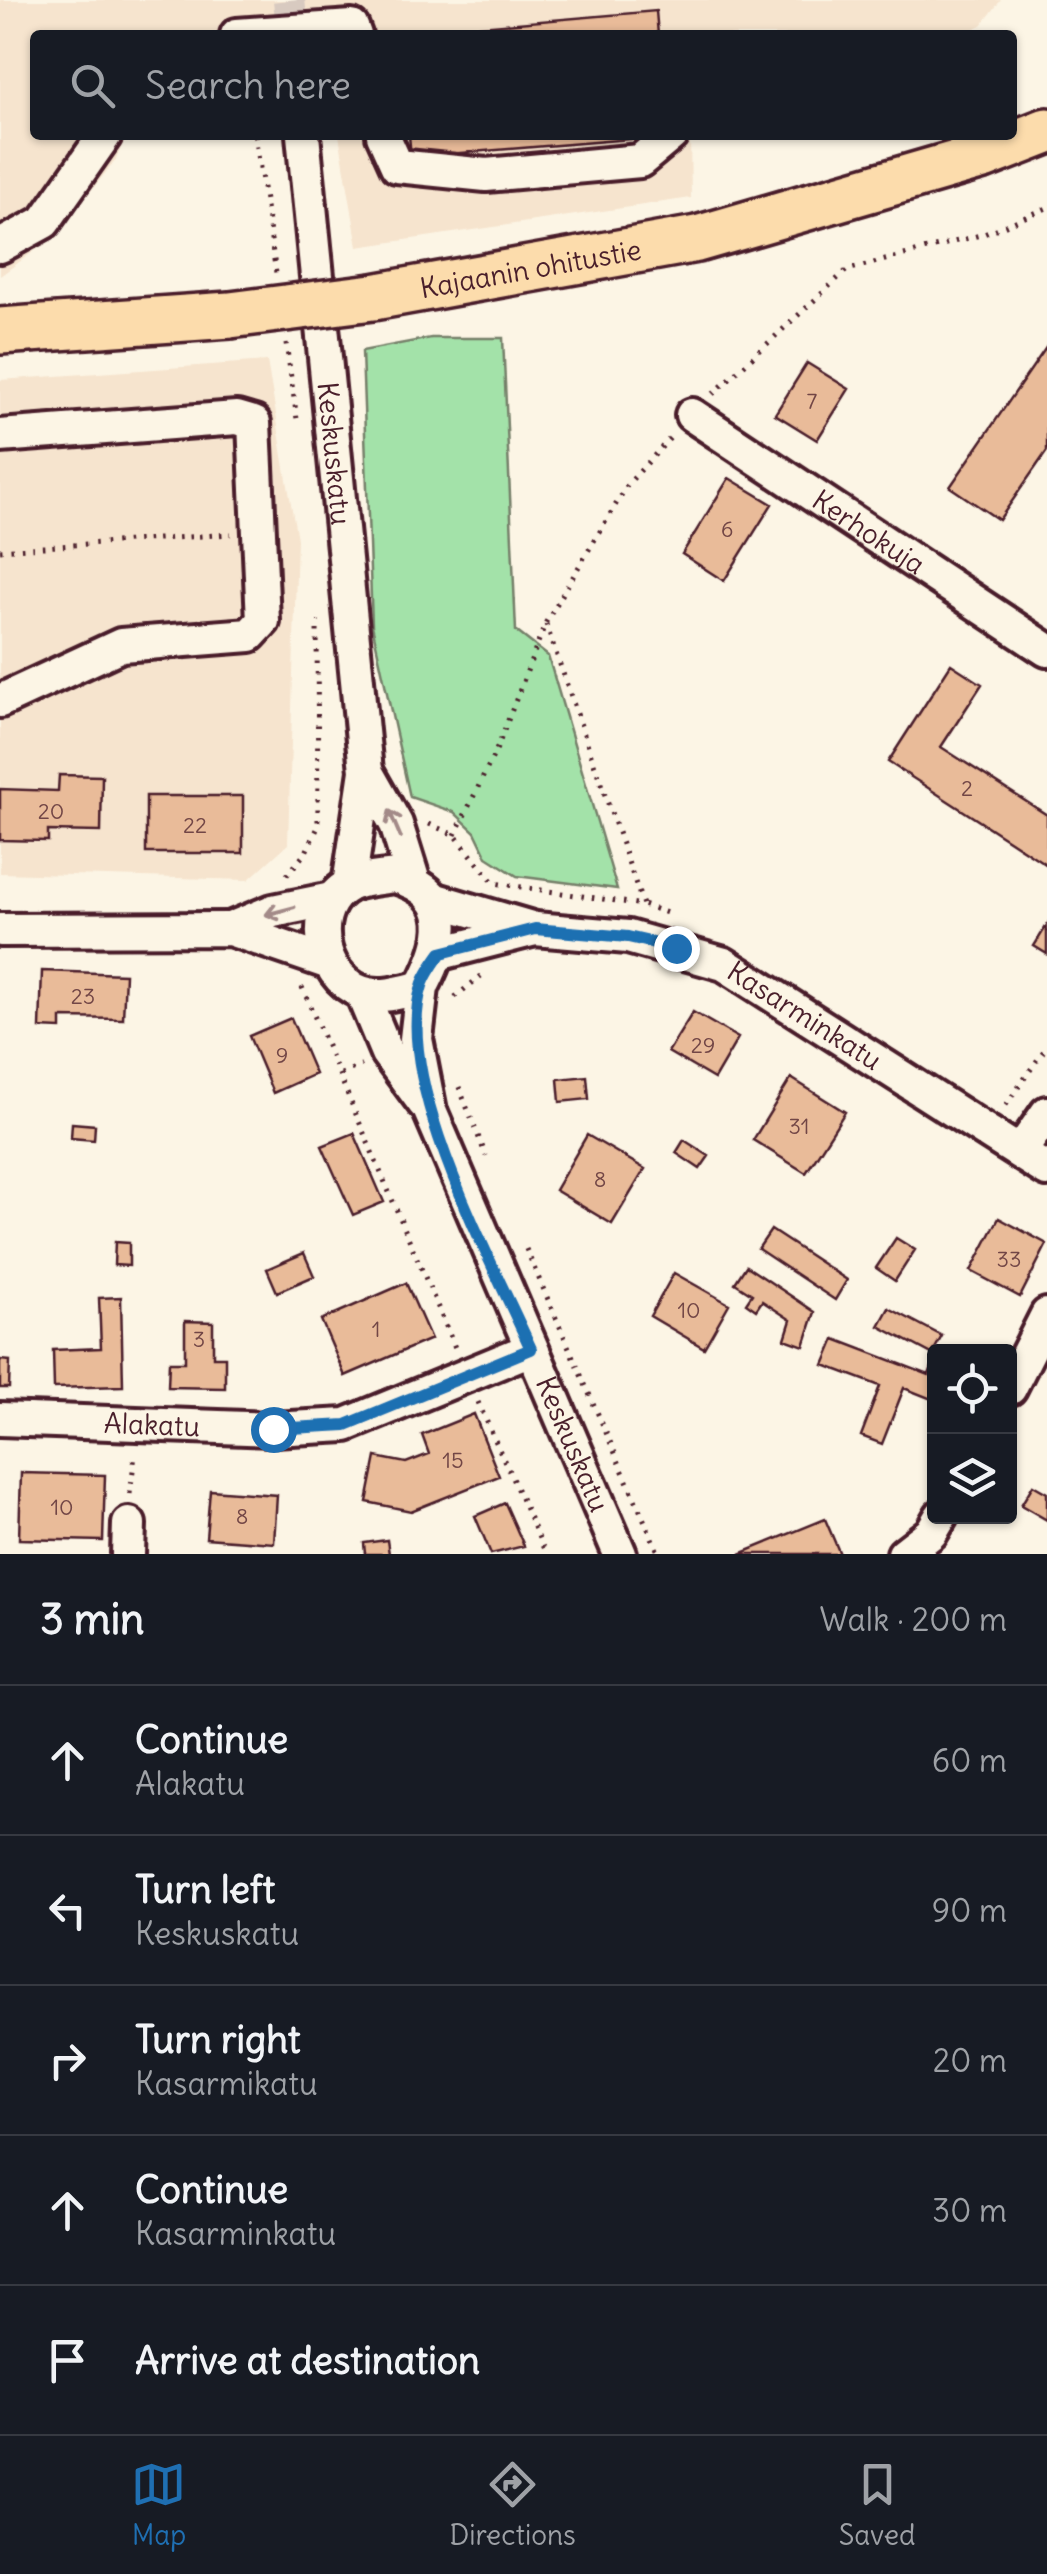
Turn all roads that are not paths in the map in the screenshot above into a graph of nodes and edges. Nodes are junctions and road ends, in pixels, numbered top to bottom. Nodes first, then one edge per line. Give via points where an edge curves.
1 (309, 30) edge
2 (353, 30) edge
3 (1047, 130) edge
4 (101, 140) edge
5 (303, 140) edge
6 (385, 140) edge
7 (665, 140) edge
8 (0, 246) edge
9 (0, 331) edge
10 (692, 415) road end
11 (0, 436) edge
12 (1047, 650) edge
13 (0, 701) edge
14 (366, 771) junction
15 (424, 890) junction
16 (340, 892) junction
17 (230, 929) junction
18 (535, 929) junction
19 (0, 930) edge
20 (441, 953) junction
21 (330, 963) junction
22 (422, 986) junction
23 (362, 992) junction
24 (430, 1111) junction
25 (1047, 1114) edge
26 (1034, 1161) edge
27 (1047, 1316) edge
28 (531, 1349) junction
29 (1017, 1374) edge
30 (0, 1419) edge
31 (936, 1524) edge
32 (620, 1554) edge
33 (904, 1554) edge

1 - 2 street
3 - 9 highway, Kajaanin ohitustie, bridge via 983,156 697,239 373,298 230,316
4 - 8 street via 44,222
5 - 14 street, Keskuskatu
6 - 7 street via 396,166 486,175 640,161
10 - 12 street, Kerhokuja
11 - 13 street via 254,422 264,620 250,634 122,644
15 -> 14 street, Keskuskatu
14 - 16 street, Keskuskatu
15 - 16 street via 395,876
15 - 18 street
15 - 20 street via 440,920
16 -> 17 street
16 - 21 street via 320,931
17 - 19 street
17 - 21 street
18 - 20 street
18 - 26 street, Kasarminkatu via 628,937 724,964
20 - 22 street
21 - 23 street
22 - 23 street
22 - 24 street, Keskuskatu via 416,1040
23 - 24 street, Keskuskatu via 387,1054
24 - 28 street, Keskuskatu
25 - 26 street
27 - 29 street
28 - 30 street, Alakatu via 346,1425 273,1429
28 - 32 street, Keskuskatu
31 - 33 street

